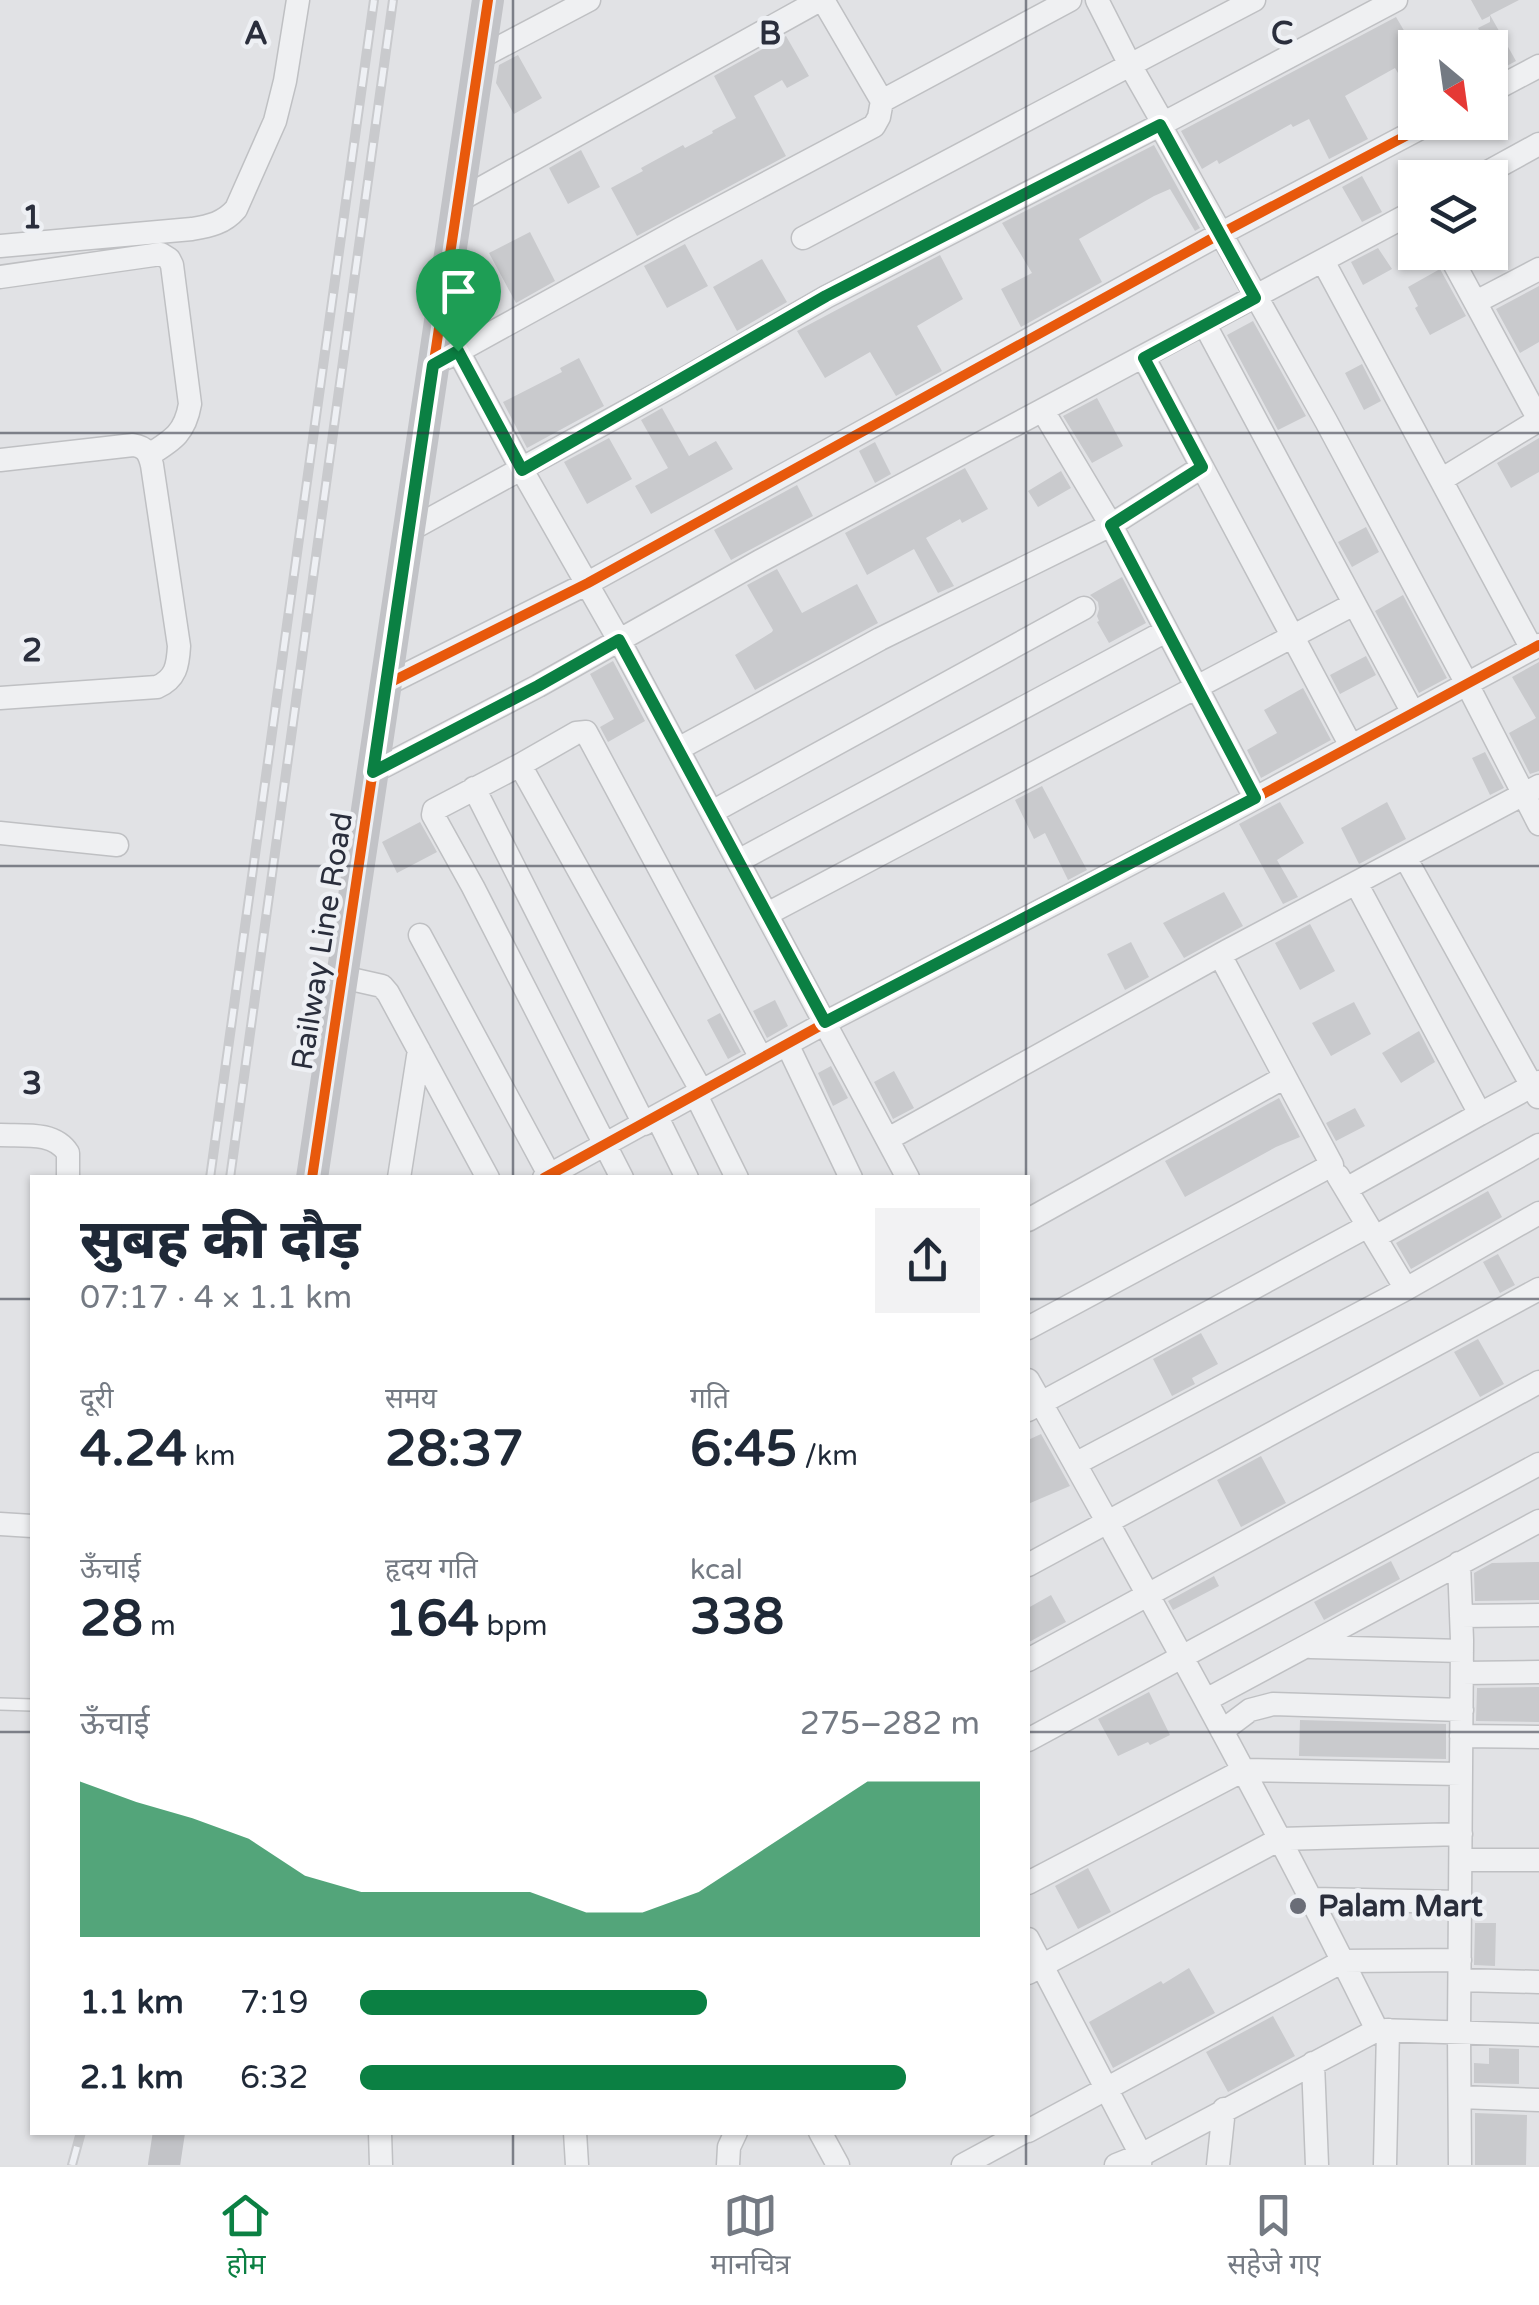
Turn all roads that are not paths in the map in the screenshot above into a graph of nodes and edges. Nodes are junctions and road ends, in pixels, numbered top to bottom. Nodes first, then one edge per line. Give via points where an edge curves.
1 (298, 0) edge
2 (488, 0) edge
3 (589, 0) edge
4 (822, 0) edge
5 (1070, 0) edge
6 (1097, 0) edge
7 (1254, 0) edge
8 (1396, 0) edge
9 (479, 58) junction
10 (1130, 65) junction
11 (1539, 66) edge
12 (1508, 82) edge
13 (882, 101) junction
14 (1162, 124) junction
15 (1398, 140) edge
16 (1539, 144) edge
17 (1508, 161) edge
18 (458, 202) junction
19 (1398, 220) edge
20 (1220, 234) junction
21 (803, 238) dead end
22 (0, 246) edge
23 (1323, 261) junction
24 (1539, 269) edge
25 (1458, 270) edge
26 (0, 277) edge
27 (1255, 298) junction
28 (1476, 302) junction
29 (1205, 325) junction
30 (446, 358) junction
31 (1144, 358) junction
32 (1043, 410) junction
33 (1539, 420) edge
34 (150, 456) junction
35 (0, 460) edge
36 (1202, 467) junction
37 (522, 470) junction
38 (1441, 480) junction
39 (1111, 525) junction
40 (408, 531) junction
41 (588, 583) junction
42 (1354, 604) junction
43 (1084, 608) dead end
44 (1166, 631) junction
45 (1293, 636) junction
46 (619, 640) junction
47 (1536, 647) edge
48 (1467, 684) junction
49 (386, 685) junction
50 (1198, 688) junction
51 (0, 698) edge
52 (1413, 713) junction
53 (1351, 746) junction
54 (678, 749) junction
55 (520, 765) junction
56 (373, 772) junction
57 (474, 788) junction
58 (1531, 790) edge
59 (1255, 798) junction
60 (712, 812) junction
61 (1539, 824) edge
62 (0, 833) edge
63 (117, 845) dead end
64 (1405, 857) junction
65 (738, 861) junction
66 (1356, 883) junction
67 (767, 914) junction
68 (420, 935) dead end
69 (1220, 954) junction
70 (342, 978) junction
71 (825, 1022) junction
72 (787, 1044) junction
73 (420, 1050) junction
74 (762, 1058) junction
75 (1286, 1077) junction
76 (1537, 1089) edge
77 (699, 1093) junction
78 (1480, 1114) junction
79 (651, 1121) junction
80 (0, 1135) edge
81 (888, 1139) junction
82 (604, 1144) junction
83 (1539, 1145) edge
84 (1332, 1166) junction
85 (68, 1175) edge
86 (312, 1175) edge
87 (400, 1175) edge
88 (486, 1175) edge
89 (547, 1175) edge
90 (551, 1175) edge
91 (620, 1175) edge
92 (686, 1175) edge
93 (736, 1175) edge
94 (850, 1175) edge
95 (906, 1175) edge
96 (1346, 1189) junction
97 (1539, 1213) edge
98 (1030, 1219) edge
99 (1372, 1232) junction
100 (1406, 1289) junction
101 (1539, 1289) edge
102 (1030, 1327) edge
103 (1539, 1382) edge
104 (1034, 1407) edge
105 (1075, 1464) junction
106 (1539, 1464) edge
107 (1539, 1521) edge
108 (1108, 1522) junction
109 (0, 1524) edge
110 (30, 1526) edge
111 (1459, 1563) junction
112 (1030, 1564) edge
113 (1149, 1595) junction
114 (1539, 1614) edge
115 (1461, 1616) junction
116 (1306, 1646) junction
117 (1182, 1655) junction
118 (1030, 1659) edge
119 (1462, 1662) junction
120 (1539, 1672) edge
121 (1206, 1700) junction
122 (0, 1704) edge
123 (30, 1705) edge
124 (1462, 1710) junction
125 (1222, 1730) junction
126 (1462, 1736) junction
127 (1539, 1737) edge
128 (1030, 1739) edge
129 (1244, 1770) junction
130 (1461, 1774) junction
131 (1461, 1834) junction
132 (1280, 1838) junction
133 (1460, 1860) junction
134 (1539, 1860) edge
135 (1030, 1882) edge
136 (1313, 1899) junction
137 (1460, 1902) junction
138 (1343, 1962) junction
139 (1034, 1969) edge
140 (1460, 1970) junction
141 (1539, 1982) edge
142 (1383, 2030) junction
143 (1458, 2032) junction
144 (1539, 2035) edge
145 (1314, 2063) junction
146 (1106, 2089) junction
147 (1460, 2097) junction
148 (1539, 2100) edge
149 (1224, 2110) junction
150 (1030, 2130) edge
151 (169, 2135) edge
152 (380, 2135) edge
153 (575, 2135) edge
154 (735, 2135) edge
155 (822, 2135) edge
156 (1020, 2135) edge
157 (1141, 2160) edge
158 (164, 2165) edge
159 (381, 2165) edge
160 (577, 2165) edge
161 (728, 2165) edge
162 (838, 2165) edge
163 (963, 2165) edge
164 (1116, 2165) edge
165 (1218, 2165) edge
166 (1317, 2165) edge
167 (1385, 2165) edge
168 (1460, 2165) edge

1 - 22 street via 275,121 229,217 192,229
2 - 9 street, Railway Line Road
3 - 9 street
4 - 13 street
4 - 18 street
5 - 13 street
6 - 10 street
7 - 10 street
8 - 14 street
9 - 18 street, Railway Line Road
10 - 14 street
10 - 21 street
11 - 12 street
13 - 30 street via 874,126
14 - 20 street
14 - 37 street via 826,296
15 - 20 street
16 - 17 street
18 - 30 street, Railway Line Road
19 - 23 street
20 - 27 street
20 - 41 street
23 - 27 street
23 - 38 street
24 - 28 street
25 - 28 street
26 - 34 street via 161,254 170,259 190,404 178,434
27 - 29 street
27 - 48 street
28 - 33 street
29 - 31 street
29 - 42 street
30 - 37 street
30 - 40 street, Railway Line Road
31 - 32 street
31 - 36 street
32 - 39 street
32 - 46 street
33 - 38 street
34 - 35 street via 133,445
34 - 51 street via 179,646 170,680 157,687
36 - 39 street
36 - 45 street
37 - 40 street
37 - 41 street
38 - 47 street
39 - 44 street
39 - 54 street via 880,638
40 - 49 street, Railway Line Road
41 - 46 street
41 - 49 street
42 - 45 street
42 - 52 street
43 - 60 street
44 - 50 street
44 - 65 street
45 - 50 street
45 - 53 street
46 - 54 street
46 - 56 street
47 - 48 street
48 - 52 street
48 - 58 street
49 - 56 street, Railway Line Road
50 - 59 street
50 - 67 street
52 - 53 street
53 - 59 street
54 - 60 street
55 - 57 street
55 - 74 street via 586,732
55 - 77 street
56 - 70 street, Railway Line Road
57 - 79 street
57 - 82 street via 433,815
58 - 61 street
58 - 64 street
59 - 71 street
60 - 65 street
62 - 63 street
64 - 66 street
64 - 76 street
65 - 67 street
66 - 69 street
66 - 78 street
67 - 71 street
68 - 89 street
69 - 75 street
69 - 81 street
70 - 73 street via 382,986
70 - 86 street, Railway Line Road
71 - 72 street
71 - 81 street
72 - 74 street
72 - 94 street
73 - 87 street
73 - 88 street
74 - 77 street
75 - 84 street
75 - 98 street
76 - 78 street
77 - 79 street
77 - 93 street
78 - 96 street
79 - 82 street
79 - 92 street
80 - 85 street via 57,1141 68,1152
81 - 95 street
82 - 90 street
82 - 91 street
83 - 99 street
84 - 96 street
84 - 102 street
96 - 99 street
97 - 100 street
99 - 100 street
99 - 104 street
100 - 105 street
101 - 108 street
103 - 113 street
104 - 105 street
105 - 108 street
106 - 117 street
107 - 111 street
108 - 112 street
108 - 113 street
109 - 110 street
111 - 115 street
111 - 116 street
113 - 117 street
113 - 118 street
114 - 115 street
115 - 119 street
116 - 119 street
116 - 121 street
117 - 121 street
117 - 128 street
119 - 120 street
119 - 124 street
121 - 125 street
122 - 123 lane
124 - 125 street via 1272,1704
124 - 126 street
125 - 129 street
126 - 127 street
126 - 130 street
129 - 130 street
129 - 132 street
129 - 135 street
130 - 131 street
131 - 132 street
131 - 133 street
132 - 136 street
132 - 139 street
133 - 134 street
133 - 137 street
136 - 137 street
136 - 138 street
137 - 140 street
138 - 140 street
138 - 142 street
138 - 146 street
139 - 146 street
140 - 141 street
140 - 143 street
142 - 143 street
142 - 145 street
142 - 167 street
143 - 144 street
143 - 147 street
145 - 149 street
145 - 166 street
146 - 150 street
146 - 157 street
147 - 148 street
147 - 168 street
149 - 157 street
149 - 165 street
151 - 158 street
152 - 159 street
153 - 160 street
154 - 161 street
155 - 162 street
156 - 163 street
157 - 164 street

